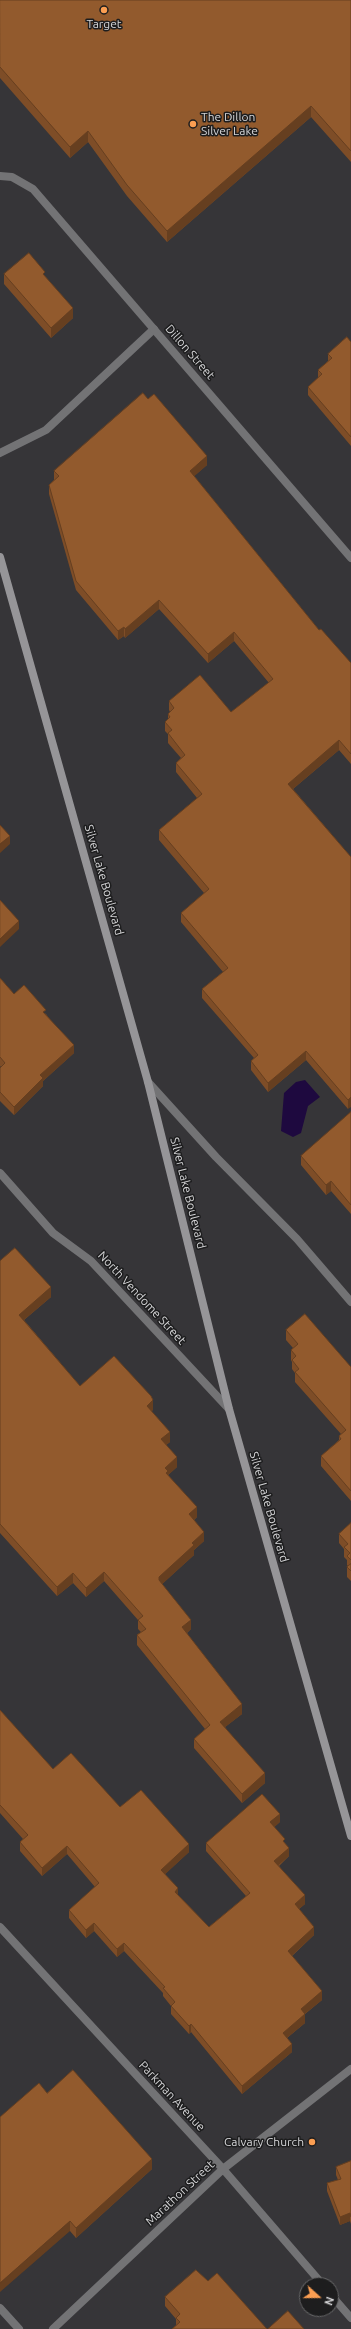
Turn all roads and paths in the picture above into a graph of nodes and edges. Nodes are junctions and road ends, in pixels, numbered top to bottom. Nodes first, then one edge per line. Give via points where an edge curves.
1 (0, 176) edge
2 (154, 329) junction
3 (0, 453) edge
4 (0, 557) edge
5 (351, 558) edge
6 (148, 1082) junction
7 (0, 1173) edge
8 (351, 1302) edge
9 (229, 1408) junction
10 (351, 1836) edge
11 (0, 1926) edge
12 (351, 2070) edge
13 (223, 2169) junction
14 (316, 2277) edge
15 (339, 2304) edge
16 (0, 2308) edge
17 (351, 2318) edge
18 (19, 2329) edge
19 (53, 2329) edge

1 - 2 street, Dillon Street via 12,177 33,189
2 - 3 street via 46,430
2 - 5 street, Dillon Street
4 - 6 main road, Silver Lake Boulevard
6 - 8 street via 216,1157 297,1239
6 - 9 main road, Silver Lake Boulevard
7 - 9 street, North Vendome Street via 53,1233 91,1261
9 - 10 main road, Silver Lake Boulevard
11 - 13 street, Parkman Avenue
12 - 13 street, Marathon Street
13 - 14 street, Parkman Avenue
13 - 19 street, Marathon Street
15 - 17 street
16 - 18 street

